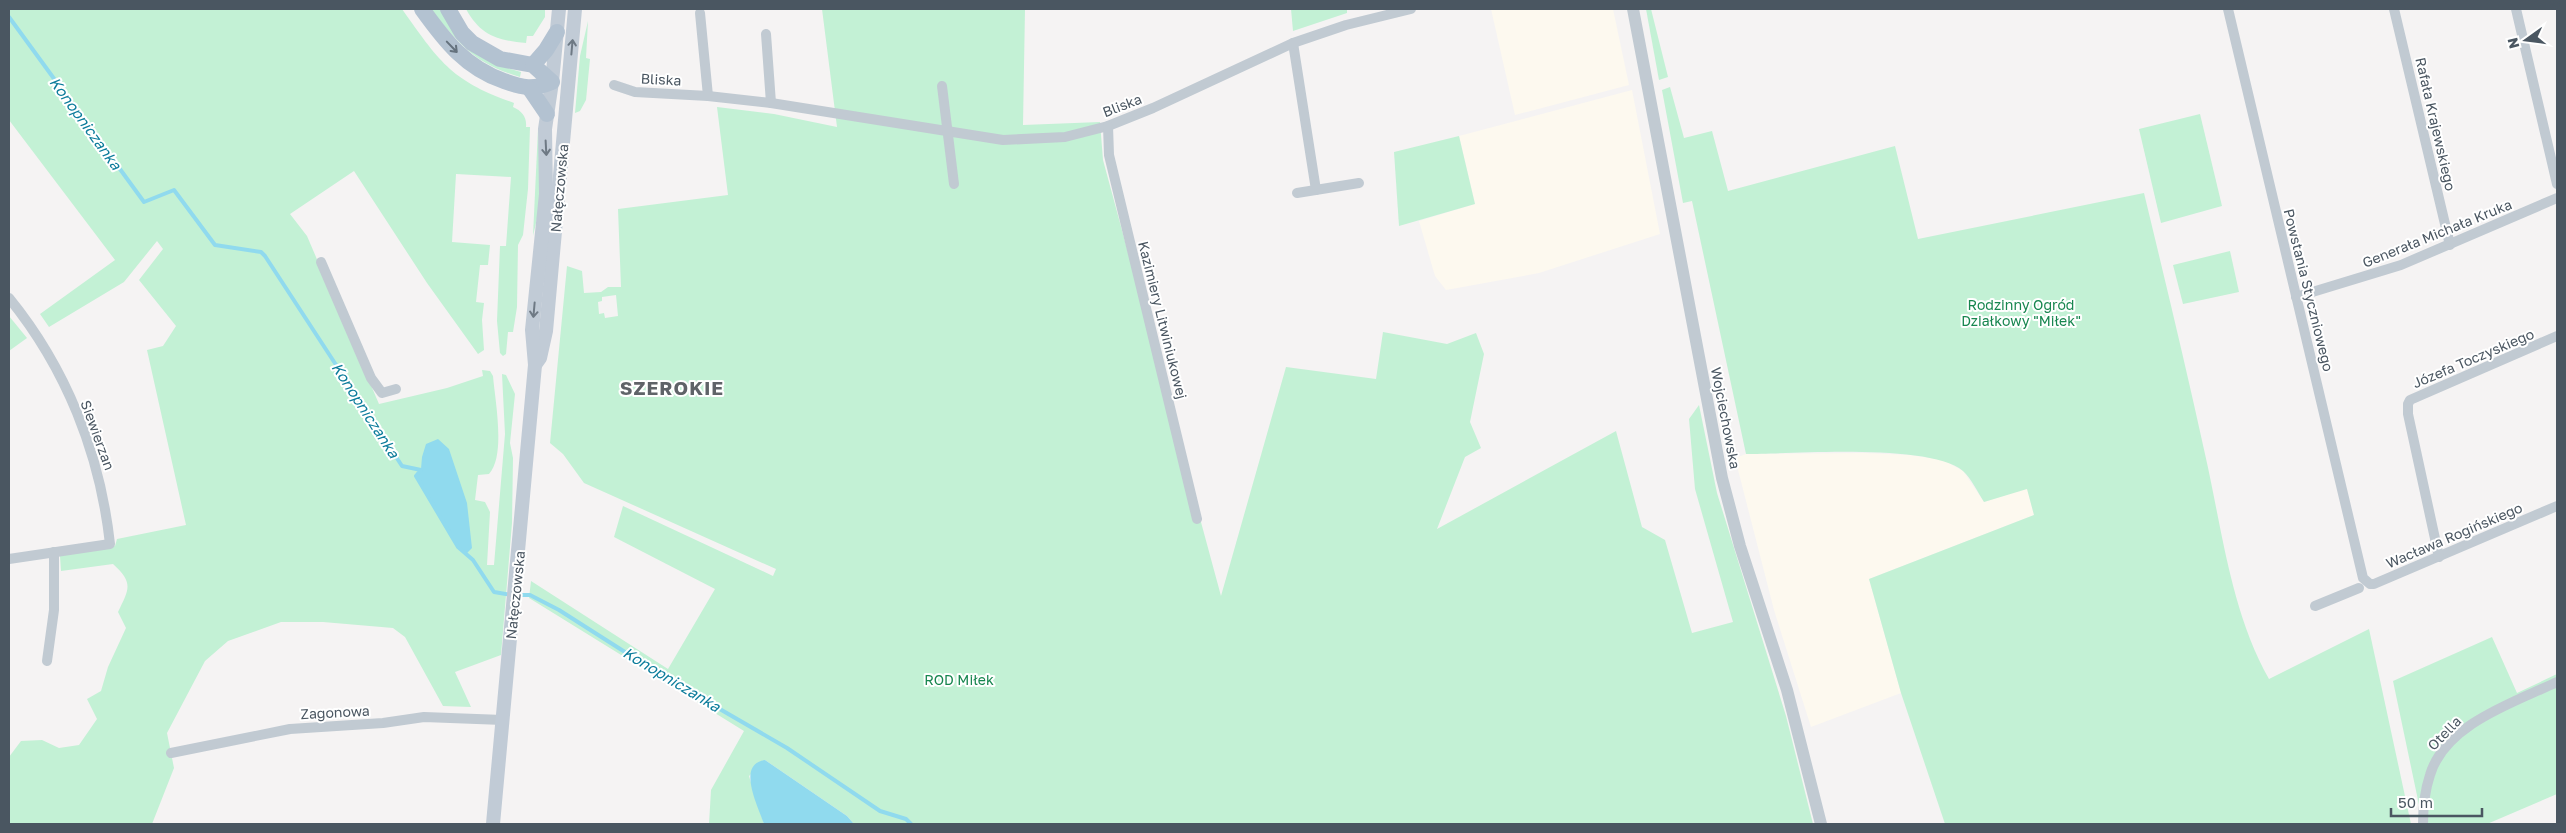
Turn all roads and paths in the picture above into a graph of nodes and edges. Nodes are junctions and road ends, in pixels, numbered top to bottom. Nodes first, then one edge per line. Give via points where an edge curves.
1 (422, 9) edge
2 (448, 9) edge
3 (559, 9) edge
4 (575, 9) edge
5 (1411, 9) edge
6 (1633, 9) edge
7 (2228, 9) edge
8 (2394, 9) edge
9 (2516, 9) edge
10 (700, 13) dead end
11 (557, 32) junction
12 (766, 34) dead end
13 (1293, 43) junction
14 (533, 65) junction
15 (560, 84) junction
16 (614, 85) dead end
17 (942, 86) dead end
18 (530, 89) junction
19 (708, 96) junction
20 (771, 103) junction
21 (547, 114) junction
22 (1108, 126) junction
23 (948, 132) junction
24 (1358, 183) dead end
25 (954, 184) dead end
26 (2557, 184) edge
27 (1316, 190) junction
28 (1297, 193) dead end
29 (2557, 198) edge
30 (2450, 245) junction
31 (321, 262) dead end
32 (2296, 296) junction
33 (9, 298) edge
34 (2557, 336) edge
35 (535, 365) junction
36 (396, 389) dead end
37 (2557, 506) edge
38 (1197, 519) dead end
39 (54, 552) junction
40 (2439, 557) junction
41 (9, 559) edge
42 (2361, 583) junction
43 (2315, 606) dead end
44 (47, 661) dead end
45 (2557, 682) edge
46 (503, 720) junction
47 (170, 753) dead end
48 (493, 824) edge
49 (1821, 824) edge
50 (2422, 824) edge

1 -> 18 main road via 446,42 472,65 494,78
2 - 14 main road via 472,43 500,59
3 - 11 main road, Nałęczowska
15 -> 4 main road, Nałęczowska
5 - 13 street, Bliska via 1346,25
6 - 49 street, Wojciechowska via 1720,471 1740,546 1787,690
7 - 32 street, Powstania Styczniowego
8 - 30 street, Rafała Krajewskiego
9 - 26 street
10 - 19 street
11 - 14 main road
11 - 15 main road, Nałęczowska
12 - 20 street
13 - 22 street, Bliska
13 - 27 street
14 - 15 main road
15 - 18 main road
15 - 21 main road, Nałęczowska
15 - 35 main road, Nałęczowska via 546,331 540,358
16 - 19 street, Bliska via 634,92
17 - 23 street
18 - 21 main road
19 - 20 street, Bliska
20 - 23 street, Bliska
21 -> 35 main road, Nałęczowska via 546,194 532,330
22 - 23 street, Bliska via 1065,137 1025,140
22 - 38 street, Kazimiery Litwiniukowej via 1109,155
23 - 25 street
24 - 27 street
27 - 28 street
29 - 30 street, Generała Michała Kruka
30 - 32 street, Generała Michała Kruka via 2401,265
31 - 36 street via 371,378 382,393
32 - 42 street, Powstania Styczniowego
33 - 39 street, Siewierzan via 40,338 73,404 85,431 102,489 110,544
34 - 40 street, Józefa Toczyskiego via 2410,400 2408,414
35 - 46 main road, Nałęczowska
37 - 40 street, Wacława Rogińskiego
39 - 41 street, Siewierzan
39 - 44 street via 54,610
40 - 42 street, Wacława Rogińskiego via 2374,584
42 - 43 street
45 - 50 street, Otella via 2477,720 2457,736 2430,773
46 - 47 street, Zagonowa via 424,717 383,723 290,728
46 - 48 main road, Nałęczowska

